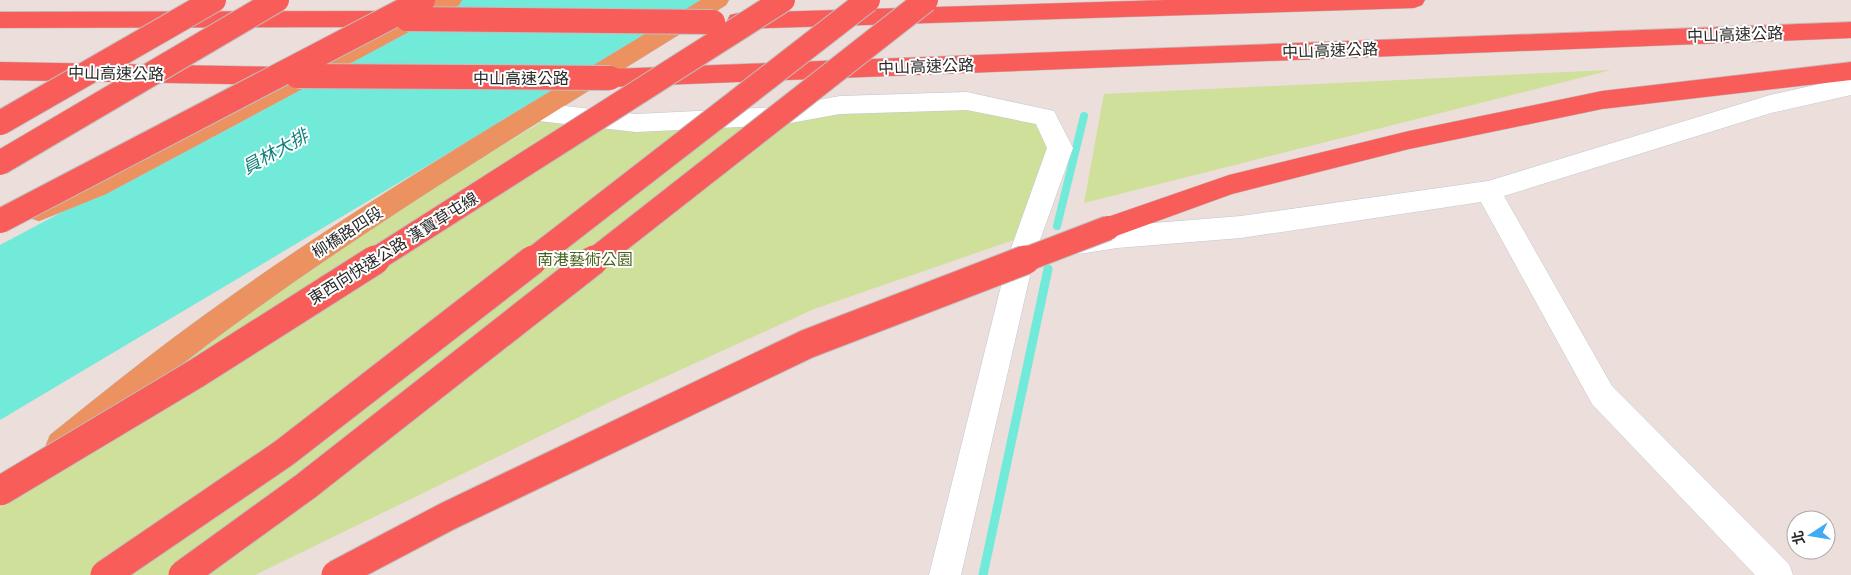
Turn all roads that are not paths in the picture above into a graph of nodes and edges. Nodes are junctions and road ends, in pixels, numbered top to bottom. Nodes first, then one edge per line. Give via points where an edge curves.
1 (214, 0) edge
2 (277, 0) edge
3 (423, 0) edge
4 (451, 0) edge
5 (783, 0) edge
6 (868, 0) edge
7 (926, 0) edge
8 (1414, 0) edge
9 (716, 11) edge
10 (0, 20) edge
11 (1851, 30) edge
12 (0, 71) edge
13 (1851, 71) edge
14 (1851, 86) edge
15 (539, 112) junction
16 (0, 123) edge
17 (0, 163) edge
18 (1488, 191) junction
19 (0, 221) edge
20 (0, 226) edge
21 (1022, 254) junction
22 (0, 491) edge
23 (0, 498) edge
24 (105, 575) edge
25 (183, 575) edge
26 (336, 575) edge
27 (945, 575) edge
28 (1777, 575) edge

1 - 16 highway, bridge
2 - 17 highway, bridge
3 - 19 highway, bridge
4 - 20 main road via 97,187
5 - 22 highway, 東西向快速公路 漢寶草屯線, bridge via 197,373
6 - 24 highway, bridge via 284,454
7 - 25 highway, bridge via 306,486
8 - 9 highway
9 - 10 highway, bridge via 407,19
9 - 15 main road, 柳橋路四段
11 - 12 highway, 中山高速公路, bridge via 610,78
13 - 26 highway, bridge via 1602,100 1409,140 1229,185 807,344 448,516
14 - 18 lane via 1770,104
15 - 21 lane via 636,123 779,116 840,105 967,101 1044,117 1060,148
15 - 23 main road, 柳橋路四段 via 358,224 220,318 90,420
18 - 21 lane via 1241,227 1117,236
18 - 28 lane via 1602,395
21 - 27 lane

